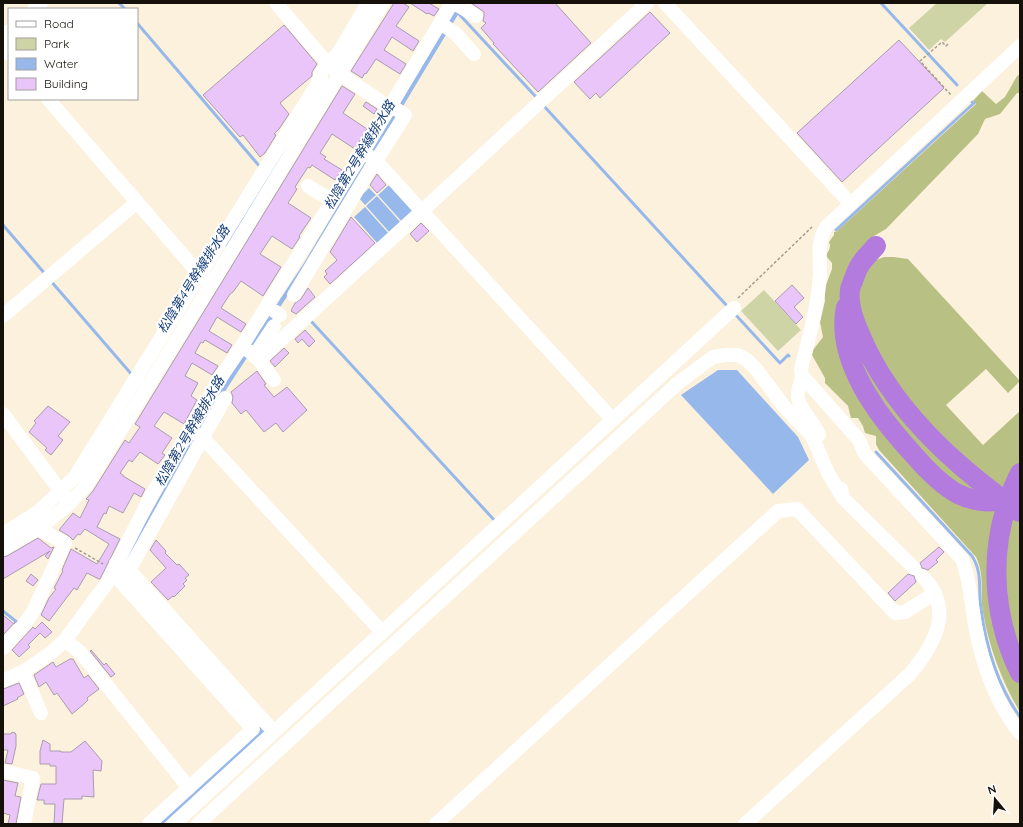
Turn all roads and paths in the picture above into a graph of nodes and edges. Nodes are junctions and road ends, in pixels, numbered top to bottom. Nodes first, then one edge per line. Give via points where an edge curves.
1 (276, 3) edge
2 (368, 3) edge
3 (383, 3) edge
4 (647, 3) edge
5 (665, 3) edge
6 (460, 7) edge
7 (444, 26) junction
8 (948, 44) dead end
9 (1020, 46) edge
10 (474, 54) dead end
11 (334, 69) junction
12 (953, 96) dead end
13 (49, 100) edge
14 (394, 108) junction
15 (371, 157) junction
16 (308, 186) dead end
17 (332, 201) junction
18 (137, 202) junction
19 (850, 203) junction
20 (422, 211) junction
21 (876, 246) dead end
22 (310, 254) junction
23 (206, 279) junction
24 (850, 289) junction
25 (734, 308) dead end
26 (274, 314) junction
27 (3, 316) edge
28 (250, 353) junction
29 (802, 376) junction
30 (274, 380) dead end
31 (225, 398) dead end
32 (3, 414) edge
33 (613, 420) junction
34 (197, 434) junction
35 (1020, 472) edge
36 (1020, 496) edge
37 (65, 497) junction
38 (843, 498) junction
39 (1020, 512) edge
40 (39, 529) junction
41 (3, 534) edge
42 (65, 543) junction
43 (3, 549) edge
44 (120, 568) junction
45 (935, 593) junction
46 (382, 632) junction
47 (65, 640) junction
48 (3, 648) edge
49 (23, 672) junction
50 (1020, 673) edge
51 (3, 681) edge
52 (41, 713) dead end
53 (274, 732) junction
54 (1020, 733) edge
55 (3, 771) edge
56 (189, 788) junction
57 (24, 824) edge
58 (148, 824) edge
59 (174, 824) edge
60 (198, 824) edge
61 (436, 824) edge
62 (745, 824) edge

1 - 11 street
2 - 11 street via 339,52
3 - 11 street
4 - 20 street
5 - 19 street
6 - 7 street
7 - 10 street
7 - 14 street
8 - 12 path via 946,46 942,42 920,61
9 - 19 street
11 - 14 street
11 - 23 street
13 - 18 street
14 - 15 street
15 - 17 street
15 - 20 street
15 - 22 street
16 - 17 street
17 - 22 street
18 - 23 street
18 - 27 street
19 - 29 street via 826,227 821,236 820,275 813,320 801,369
20 - 28 street
20 - 33 street
21 - 24 highway via 860,265
22 - 26 street
23 - 37 street via 75,477
24 - 36 highway via 844,315 844,334 853,365 871,401 906,447 936,478 971,500 997,502
24 - 39 highway via 852,311 865,347 879,372 908,412 954,461
25 - 33 street
26 - 28 street
26 - 28 street
28 - 30 street
28 - 34 street via 219,380
29 - 38 street via 798,397 801,407 816,427 837,472
29 - 54 street via 859,440 865,454 962,559 968,575 976,632 984,661 1010,721
31 - 34 street
32 - 37 street
33 - 46 street
34 - 44 street via 152,496
34 - 46 street
35 - 50 highway via 1010,491 998,536 996,580 1002,623
37 - 40 street
37 - 41 street
38 - 45 street via 918,572
38 - 60 street via 828,473 812,436 786,409 756,369 738,355 713,357 678,383
40 - 42 street
40 - 43 street
42 - 44 path
42 - 48 street via 32,614
44 - 47 street
44 - 53 street
44 - 56 street via 252,729
45 - 61 street via 905,612 895,613 797,509 778,511
45 - 62 street via 940,607 939,621 924,658 910,674
46 - 53 street
47 - 49 street via 43,660
47 - 56 street via 81,653
49 - 51 street
49 - 52 street
53 - 59 street
55 - 57 street via 33,778
56 - 58 street

